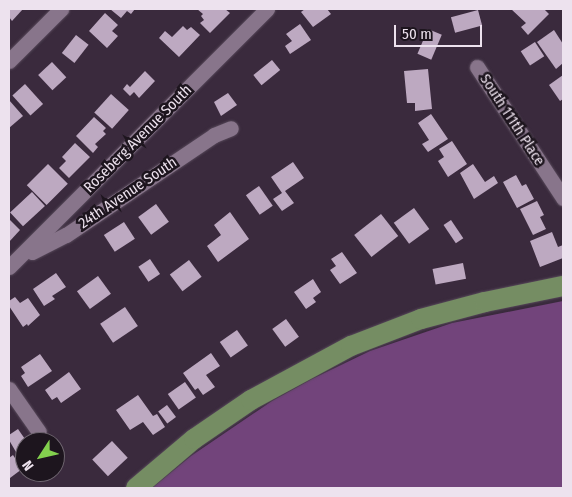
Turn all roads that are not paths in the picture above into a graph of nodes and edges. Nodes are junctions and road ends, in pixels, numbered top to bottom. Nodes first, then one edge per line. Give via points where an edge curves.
1 (61, 9) edge
2 (267, 9) edge
3 (9, 61) edge
4 (477, 67) dead end
5 (231, 128) dead end
6 (563, 198) edge
7 (23, 255) junction
8 (9, 267) edge
9 (563, 286) edge
10 (9, 389) edge
11 (39, 432) dead end
12 (136, 488) edge

1 - 3 street
2 - 7 street, Roseberg Avenue South
4 - 6 street, South 111th Place
5 - 7 street, 24th Avenue South via 214,135 53,242
7 - 8 street, Roseberg Avenue South
9 - 12 main road via 421,319 351,346 251,400 194,439
10 - 11 street

